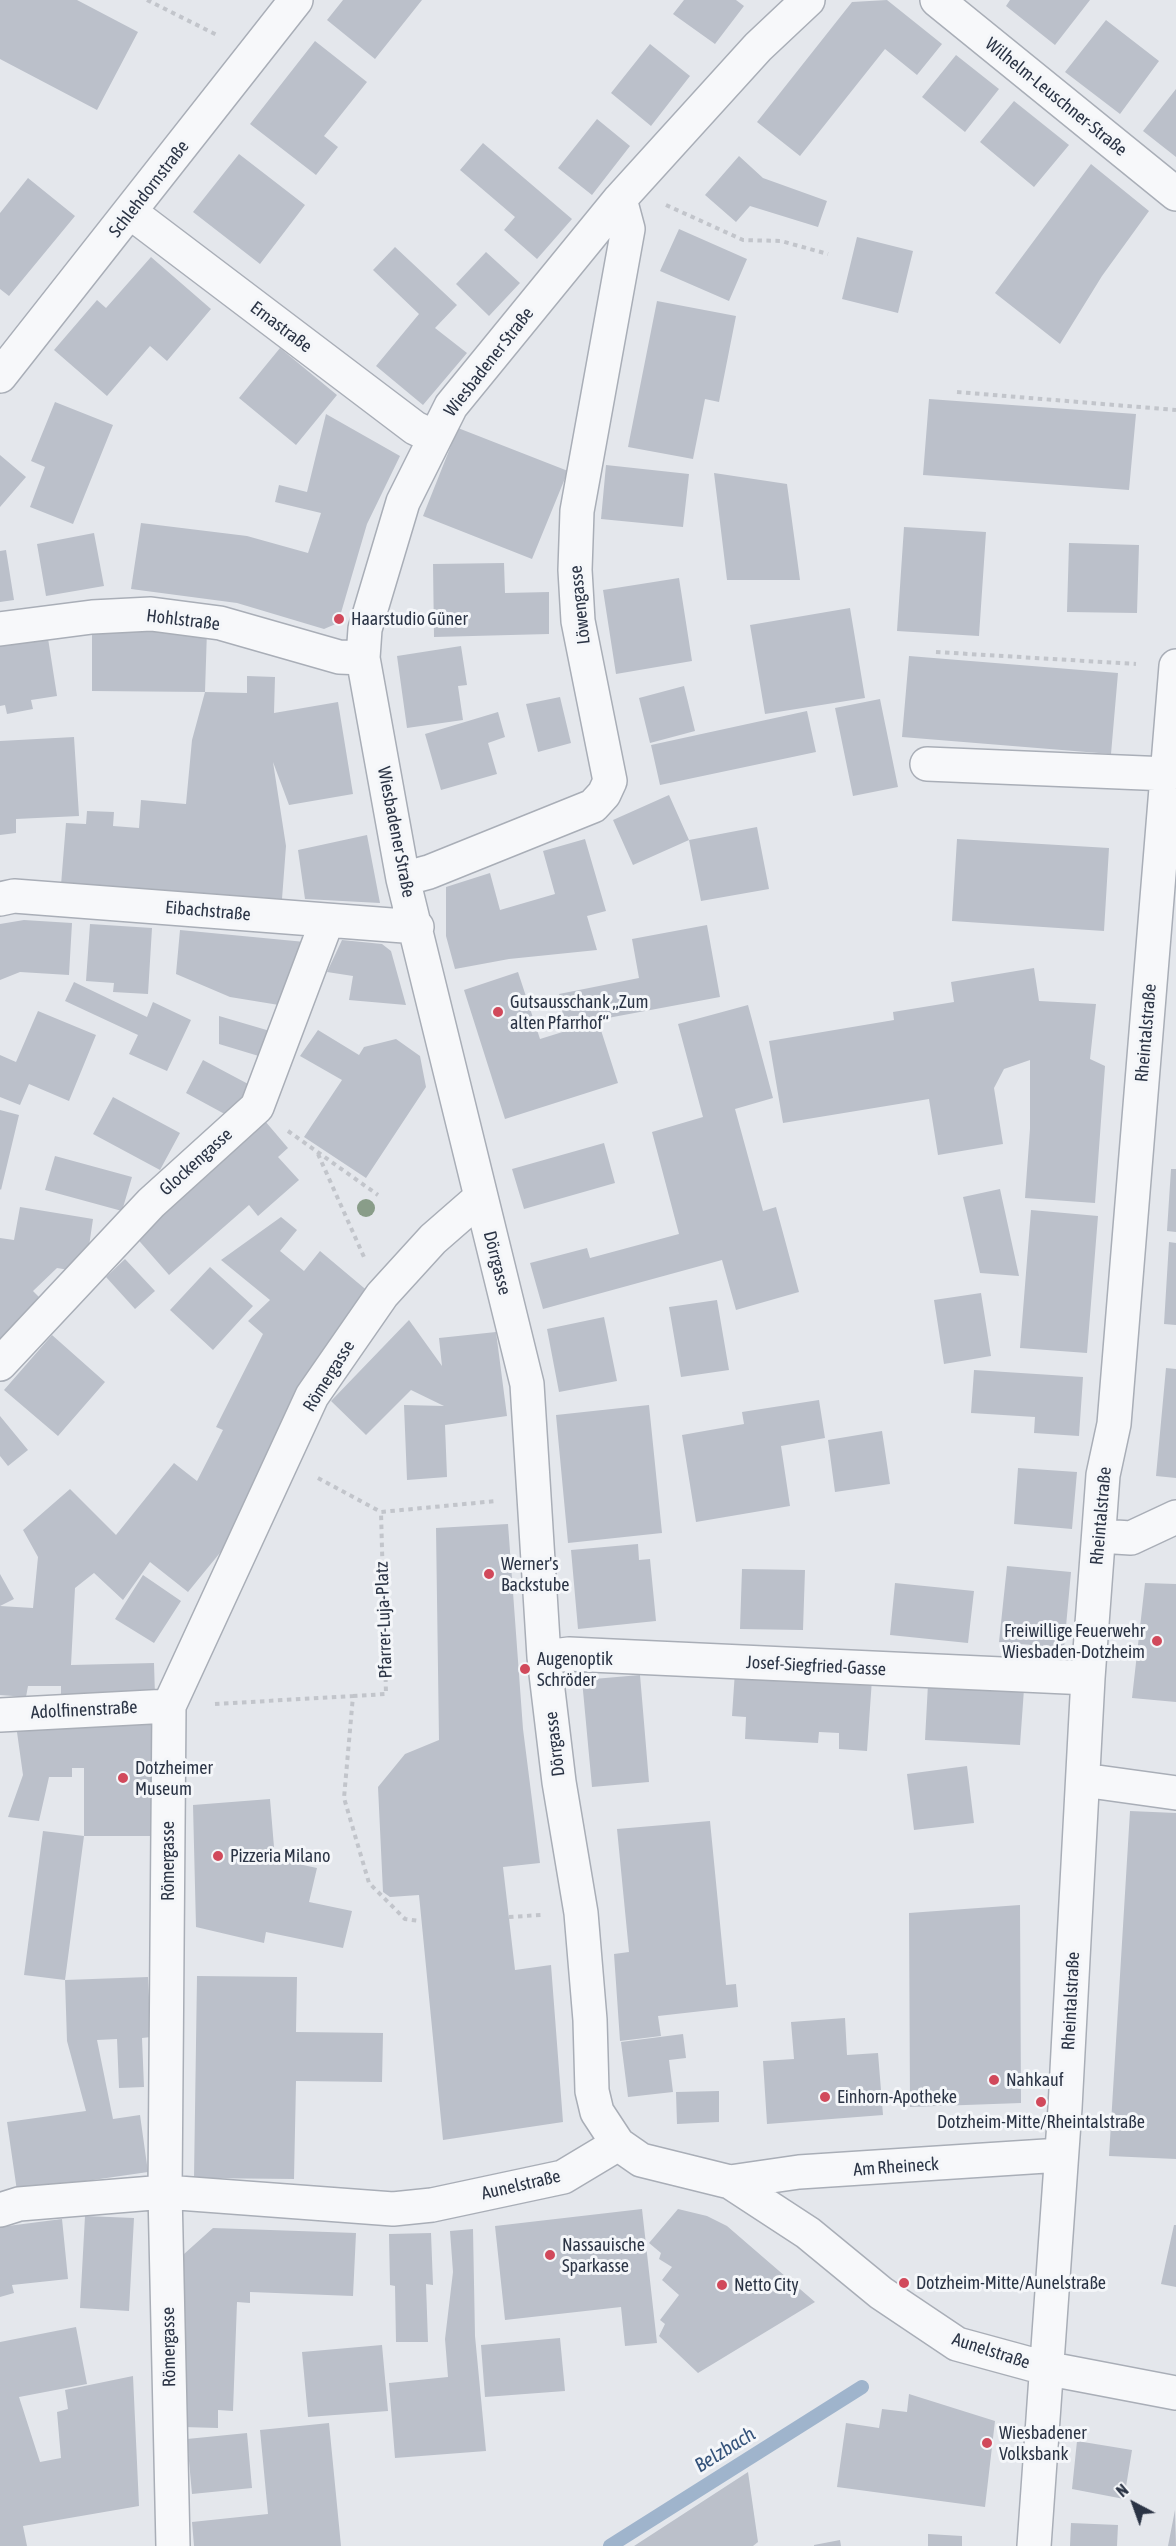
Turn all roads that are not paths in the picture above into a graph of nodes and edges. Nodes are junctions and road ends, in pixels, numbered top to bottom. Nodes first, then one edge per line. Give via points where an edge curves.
1 (296, 0) edge
2 (808, 0) edge
3 (937, 0) edge
4 (1176, 194) edge
5 (620, 199) junction
6 (130, 212) junction
7 (0, 376) edge
8 (434, 437) junction
9 (0, 629) edge
10 (363, 658) junction
11 (1176, 666) edge
12 (927, 764) dead end
13 (1168, 774) junction
14 (403, 879) junction
15 (0, 899) edge
16 (327, 921) junction
17 (417, 927) junction
18 (480, 1197) junction
19 (0, 1364) edge
20 (1176, 1517) edge
21 (1099, 1536) junction
22 (544, 1656) junction
23 (1088, 1678) junction
24 (169, 1706) junction
25 (0, 1715) edge
26 (1083, 1780) junction
27 (1176, 1793) edge
28 (618, 2144) junction
29 (1061, 2155) junction
30 (730, 2182) junction
31 (165, 2192) junction
32 (0, 2210) edge
33 (1045, 2368) junction
34 (1176, 2393) edge
35 (173, 2546) edge
36 (1034, 2546) edge

1 - 6 street, Schlehdornstraße
2 - 5 street, Wiesbadener Straße via 758,47
3 - 4 street, Wilhelm-Leuschner-Straße
5 - 8 street, Wiesbadener Straße via 471,379
5 - 14 street, Löwengasse via 628,229 577,512 575,570 578,621 610,781 593,806
6 - 7 street, Schlehdornstraße
6 - 8 street, Ernastraße via 415,428
8 - 10 street, Wiesbadener Straße via 403,502 390,541 365,629
9 - 10 street, Hohlstraße via 151,614 220,622 339,657
10 - 14 street, Wiesbadener Straße
11 - 13 street, Rheintalstraße
12 - 13 street
13 - 21 street, Rheintalstraße via 1114,1424 1103,1475
14 - 17 street, Wiesbadener Straße
15 - 16 street, Eibachstraße via 14,896
16 - 17 street, Eibachstraße
16 - 19 street, Glockengasse via 257,1107 152,1203
17 - 18 street, Wiesbadener Straße
18 - 22 street, Dörrgasse via 527,1384
18 - 24 street, Römergasse via 433,1239 382,1295 312,1396
20 - 21 street via 1131,1538
21 - 23 street, Rheintalstraße
22 - 23 street, Josef-Siegfried-Gasse via 581,1654
22 - 28 street, Dörrgasse via 580,1913 590,2020 591,2091 597,2112
23 - 26 street, Rheintalstraße
24 - 25 street, Adolfinenstraße
24 - 31 street, Römergasse
26 - 27 street
26 - 29 street, Rheintalstraße
28 - 30 street, Aunelstraße via 641,2160
28 - 31 street, Aunelstraße via 563,2177 432,2205 393,2209
29 - 30 street, Am Rheineck via 800,2172
29 - 33 street, Rheintalstraße
30 - 33 street, Aunelstraße via 808,2233 881,2293 957,2344
31 - 32 street, Aunelstraße via 19,2204
31 - 35 street, Römergasse
33 - 34 street, Aunelstraße
33 - 36 street, Rheintalstraße

